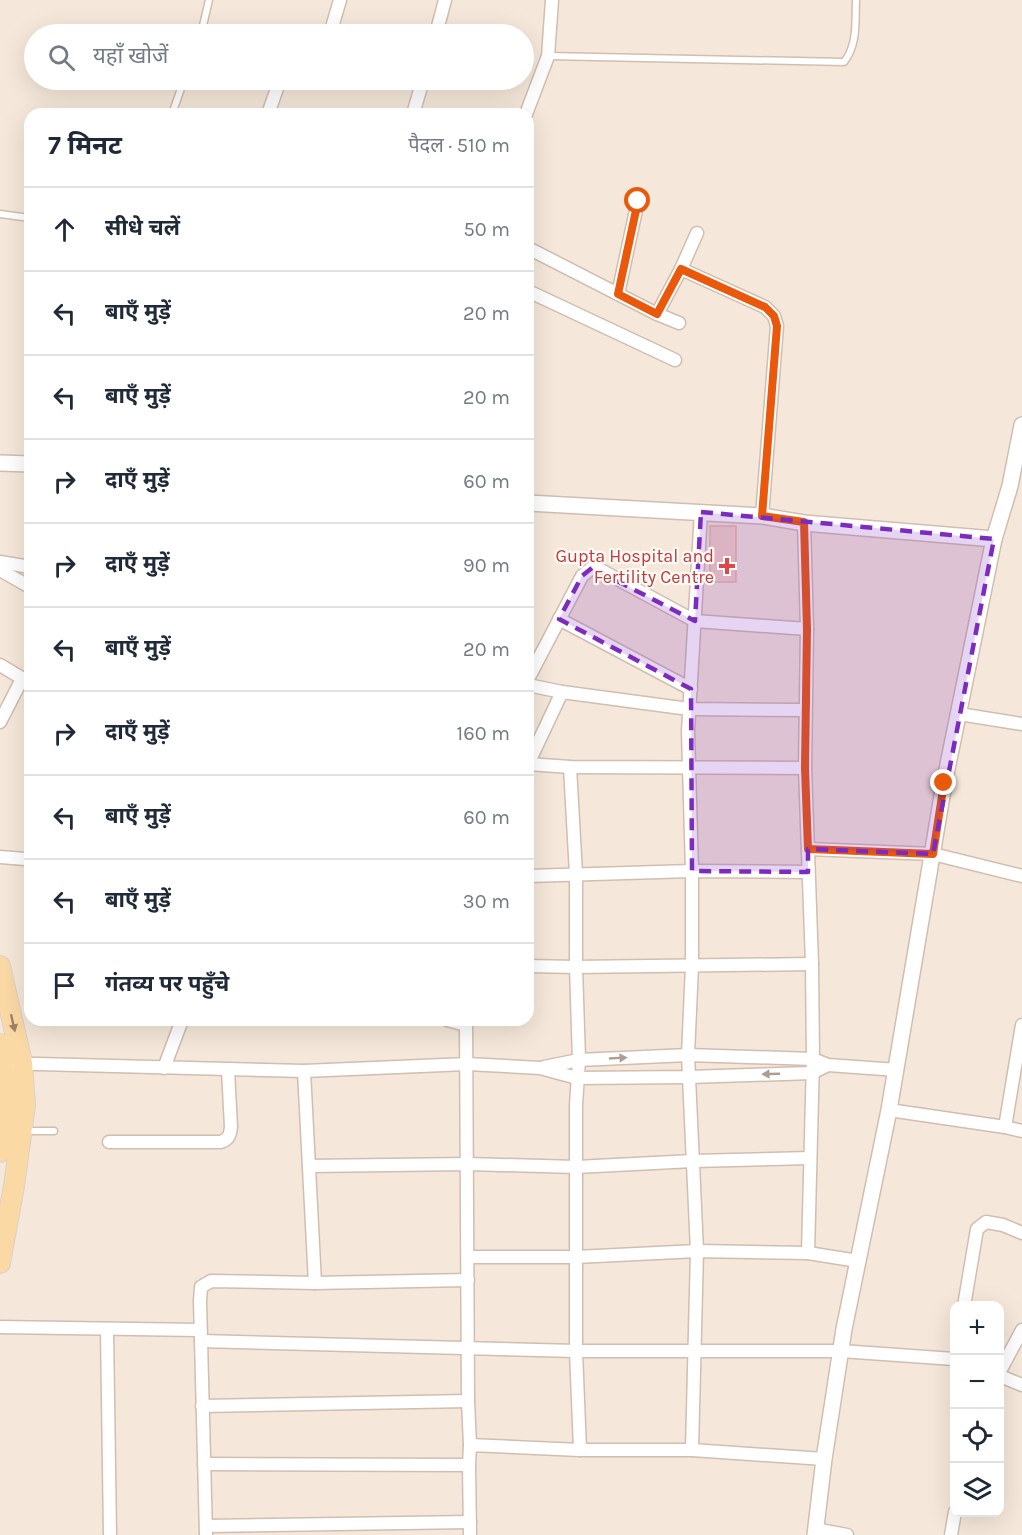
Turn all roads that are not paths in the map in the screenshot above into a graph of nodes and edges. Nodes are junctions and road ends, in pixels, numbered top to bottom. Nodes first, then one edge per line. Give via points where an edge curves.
1 (209, 0) edge
2 (340, 0) edge
3 (445, 0) edge
4 (552, 0) edge
5 (856, 0) edge
6 (203, 24) edge
7 (333, 24) edge
8 (439, 24) edge
9 (548, 56) junction
10 (180, 90) edge
11 (276, 90) edge
12 (419, 90) edge
13 (174, 108) edge
14 (270, 108) edge
15 (414, 108) edge
16 (528, 108) edge
17 (638, 201) dead end
18 (0, 214) edge
19 (24, 217) edge
20 (697, 233) dead end
21 (534, 251) edge
22 (681, 269) junction
23 (534, 294) edge
24 (618, 294) junction
25 (657, 314) junction
26 (680, 323) dead end
27 (675, 360) dead end
28 (1022, 426) edge
29 (0, 463) edge
30 (24, 464) edge
31 (1016, 487) edge
32 (534, 502) edge
33 (701, 512) junction
34 (762, 516) junction
35 (804, 522) junction
36 (994, 539) junction
37 (0, 562) edge
38 (24, 566) edge
39 (0, 570) edge
40 (24, 584) edge
41 (559, 619) junction
42 (695, 621) junction
43 (807, 629) junction
44 (0, 665) edge
45 (534, 667) edge
46 (24, 680) edge
47 (24, 684) edge
48 (534, 686) edge
49 (691, 689) junction
50 (562, 692) junction
51 (690, 709) junction
52 (805, 710) junction
53 (959, 714) junction
54 (0, 722) edge
55 (1022, 724) edge
56 (534, 751) edge
57 (534, 764) edge
58 (689, 766) junction
59 (570, 767) junction
60 (805, 768) junction
61 (808, 849) junction
62 (933, 854) junction
63 (0, 857) edge
64 (24, 859) edge
65 (692, 871) junction
66 (808, 872) junction
67 (576, 874) junction
68 (534, 876) edge
69 (1022, 876) edge
70 (812, 964) junction
71 (0, 966) edge
72 (534, 966) edge
73 (692, 966) junction
74 (576, 967) junction
75 (180, 1026) edge
76 (466, 1026) edge
77 (1022, 1026) edge
78 (688, 1055) junction
79 (6, 1058) edge
80 (813, 1059) junction
81 (579, 1060) junction
82 (467, 1064) junction
83 (828, 1065) junction
84 (164, 1068) junction
85 (540, 1068) junction
86 (228, 1070) junction
87 (897, 1070) junction
88 (304, 1071) junction
89 (812, 1072) junction
90 (689, 1077) junction
91 (577, 1078) junction
92 (889, 1110) junction
93 (1005, 1127) junction
94 (21, 1131) junction
95 (54, 1131) dead end
96 (1022, 1131) edge
97 (109, 1142) dead end
98 (1, 1143) edge
99 (810, 1158) junction
100 (693, 1161) junction
101 (468, 1164) junction
102 (309, 1166) junction
103 (576, 1167) junction
104 (1022, 1233) edge
105 (697, 1251) junction
106 (808, 1253) junction
107 (468, 1257) junction
108 (576, 1257) junction
109 (858, 1261) junction
110 (0, 1263) edge
111 (468, 1280) junction
112 (315, 1282) junction
113 (965, 1301) edge
114 (0, 1327) edge
115 (107, 1329) junction
116 (1022, 1330) edge
117 (201, 1335) junction
118 (468, 1347) junction
119 (695, 1350) junction
120 (576, 1351) junction
121 (841, 1351) junction
122 (950, 1359) edge
123 (1004, 1362) edge
124 (1004, 1378) edge
125 (1022, 1385) edge
126 (468, 1401) junction
127 (202, 1406) junction
128 (470, 1445) junction
129 (580, 1450) junction
130 (692, 1450) junction
131 (824, 1459) junction
132 (204, 1464) junction
133 (469, 1465) junction
134 (954, 1517) edge
135 (470, 1529) edge
136 (206, 1531) edge
137 (815, 1532) edge
138 (110, 1535) edge
139 (847, 1535) edge
140 (951, 1535) edge

1 - 6 lane
2 - 7 street
3 - 8 street
4 - 9 street
5 - 9 lane via 855,39 844,62
9 - 16 street
10 - 13 lane
11 - 14 street
12 - 15 street
17 - 24 street
18 - 19 lane
20 - 22 street
21 - 24 street
22 - 25 street
22 - 34 street via 765,307 774,316 777,326
23 - 27 street
24 - 25 street
25 - 26 street
28 - 31 street
29 - 30 street
31 - 36 street
32 - 33 street
33 - 34 street
33 - 42 street
34 - 35 street
35 - 36 street
35 - 43 street
36 - 53 street
37 - 38 street
39 - 40 street
41 - 42 street via 582,576 592,568
41 - 45 street
41 - 49 street
42 - 43 street
42 - 49 street
43 - 52 street
44 - 46 street
47 - 54 street
48 - 50 street
49 - 51 street
50 - 51 street
50 - 56 street
51 - 52 street
51 - 58 street
52 - 60 street
53 - 55 street
53 - 62 street
57 - 59 street
58 - 59 street
58 - 60 street
58 - 65 street
59 - 67 street
60 - 61 street
61 - 62 street
61 - 66 street
62 - 69 street
62 - 87 street
63 - 64 street
65 - 66 street
65 - 67 street
65 - 73 street
66 - 70 street
67 - 68 street
67 - 74 street
70 - 73 street
70 - 80 street
71 -> 79 main road
72 - 74 street
73 - 74 street
73 - 78 street
74 - 81 street
75 - 84 street
76 - 82 street
77 - 93 street
78 - 80 street
81 -> 78 street
78 - 90 street
79 - 84 street
79 - 94 main road via 25,1105
79 - 98 main road
80 - 83 street
80 - 89 street
81 - 85 street
81 - 91 street
82 - 85 street
82 - 88 street
82 - 101 street
83 - 87 street
83 - 89 street
84 - 86 street
85 - 91 street
86 - 88 street
86 - 97 street via 231,1127 227,1140
87 - 92 street
88 - 102 street
89 -> 90 street
89 - 99 street
90 - 91 street
90 - 100 street
91 - 103 street
92 - 93 street
92 - 109 street
93 - 96 street
94 - 95 lane
94 - 110 main road
99 - 100 street
99 - 106 street
100 - 103 street
100 - 105 street
101 - 102 street
101 - 103 street
101 - 107 street
102 - 112 street
103 - 108 street
104 - 113 street via 986,1222 977,1229
105 - 106 street
105 - 108 street
105 - 119 street
106 - 109 street
107 - 108 street
107 - 111 street
108 - 120 street
109 - 121 street
111 - 112 street
111 - 118 street
112 - 117 street via 212,1281 201,1287
114 - 115 street
115 - 117 street
115 - 138 street
116 - 123 street
117 - 118 street
117 - 127 street
118 - 120 street
118 - 126 street
119 - 120 street
119 - 121 street
119 - 130 street
120 - 129 street
121 - 122 street
121 - 131 street
124 - 125 street
126 - 127 street
126 - 128 street
127 - 132 street
128 - 129 street
128 - 133 street
129 - 130 street
130 - 131 street
131 - 137 street
132 - 133 street
132 - 136 street
133 - 135 street
134 - 140 street
135 - 136 street
137 - 139 street

